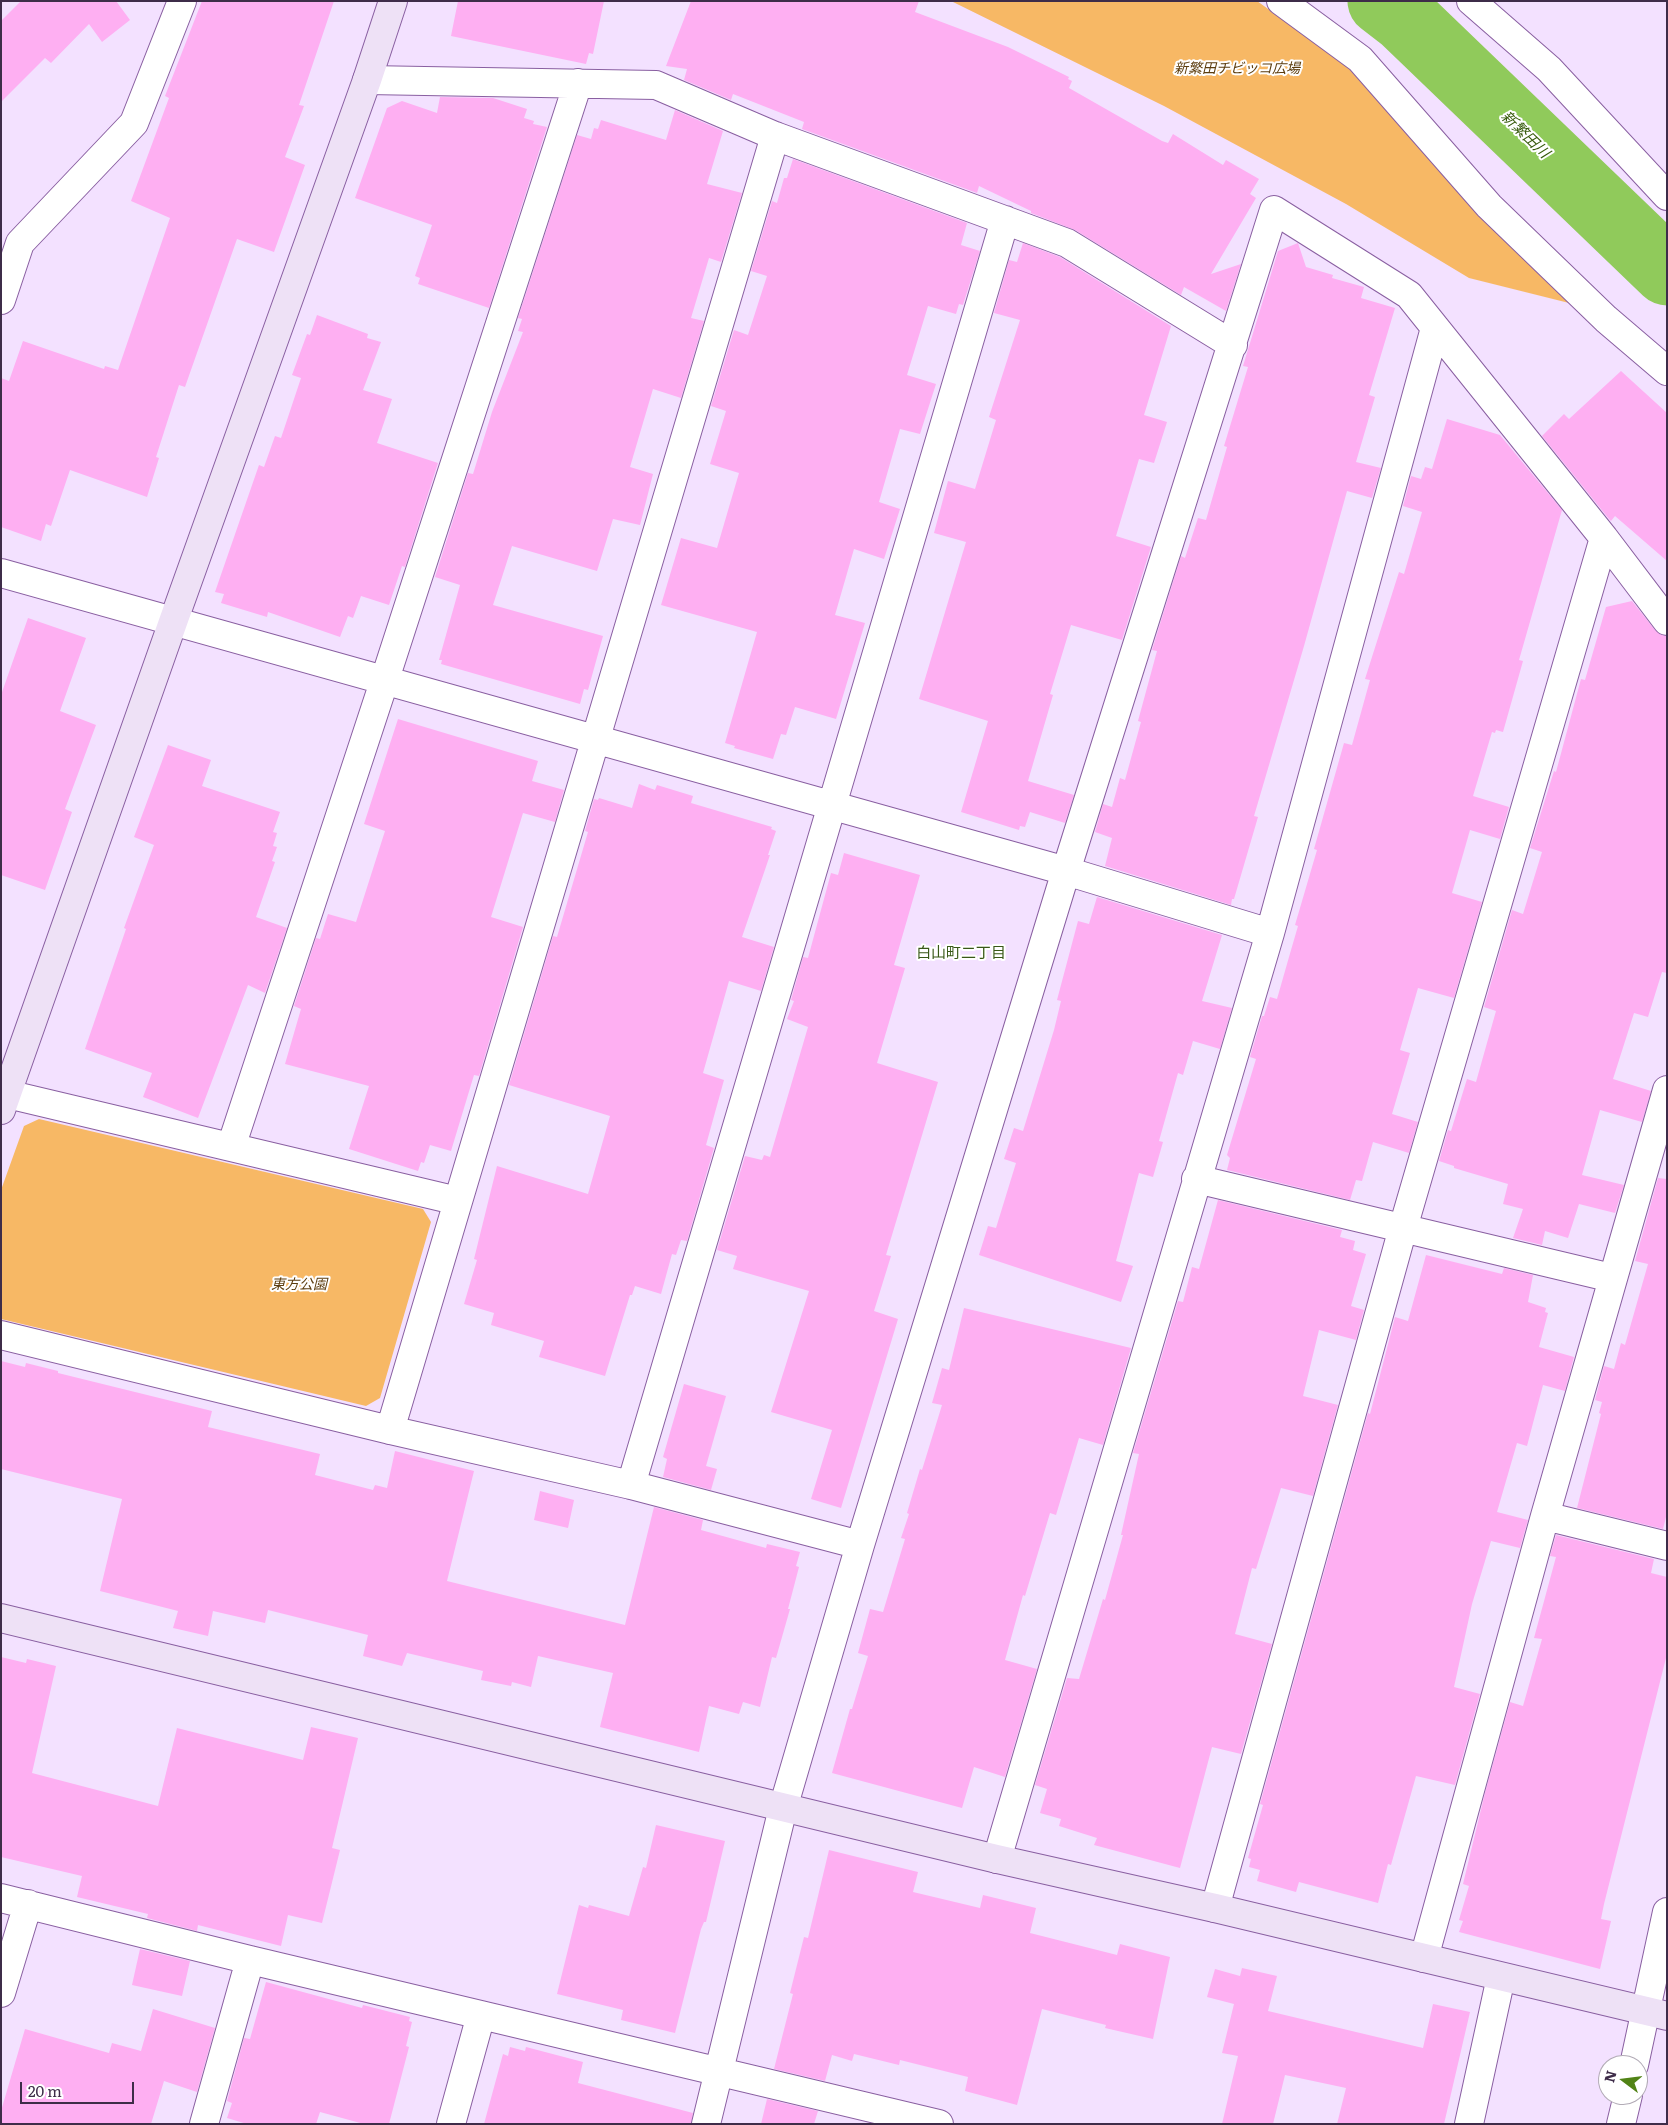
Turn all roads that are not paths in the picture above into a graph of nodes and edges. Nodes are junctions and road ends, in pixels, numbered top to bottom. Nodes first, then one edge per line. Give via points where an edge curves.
1 (182, 1) edge
2 (393, 1) edge
3 (1281, 1) edge
4 (1471, 1) edge
5 (368, 80) junction
6 (578, 82) junction
7 (775, 136) junction
8 (1667, 196) edge
9 (1004, 220) junction
10 (1, 300) edge
11 (1435, 328) junction
12 (1233, 345) junction
13 (1667, 371) edge
14 (1604, 538) junction
15 (1, 573) edge
16 (173, 622) junction
17 (1667, 622) edge
18 (385, 679) junction
19 (595, 740) junction
20 (831, 806) junction
21 (1066, 871) junction
22 (1270, 932) junction
23 (1667, 1090) edge
24 (4, 1102) edge
25 (231, 1147) junction
26 (1196, 1179) junction
27 (458, 1201) junction
28 (1403, 1228) junction
29 (1612, 1278) junction
30 (1, 1335) edge
31 (390, 1430) junction
32 (631, 1485) junction
33 (1545, 1516) junction
34 (860, 1545) junction
35 (1667, 1546) edge
36 (1, 1618) edge
37 (783, 1808) junction
38 (997, 1859) junction
39 (1, 1898) edge
40 (28, 1904) junction
41 (1215, 1908) junction
42 (1667, 1912) edge
43 (1424, 1958) junction
44 (250, 1960) junction
45 (1501, 1977) junction
46 (1, 1993) edge
47 (1656, 2014) edge
48 (481, 2015) junction
49 (1638, 2055) edge
50 (719, 2071) junction
51 (1626, 2105) edge
52 (204, 2124) edge
53 (452, 2124) edge
54 (706, 2124) edge
55 (939, 2124) edge
56 (1469, 2124) edge
57 (1621, 2124) edge

1 - 10 street via 134,123 20,243
2 - 5 street
3 - 13 street via 1360,59 1489,206 1606,319
4 - 8 street via 1549,69
5 - 6 street
5 - 16 street
6 - 7 street via 656,85
6 - 18 street
7 - 9 street
7 - 19 street
9 - 12 street via 1067,243
9 - 20 street
11 - 12 street via 1409,295 1274,210
11 - 14 street
11 - 22 street
12 - 21 street
14 - 17 street
14 - 28 street
15 - 16 street
16 - 18 street
16 - 24 street
18 - 19 street
18 - 25 street
19 - 20 street
19 - 27 street
20 - 21 street
20 - 32 street
21 - 22 street
21 - 34 street
22 - 26 street
23 - 29 street
24 - 25 street
25 - 27 street
26 - 28 street
26 - 38 street
27 - 31 street
28 - 29 street
28 - 41 street
29 - 33 street
30 - 31 street
31 - 32 street
32 - 34 street
33 - 35 street
33 - 43 street
34 - 37 street
36 - 37 street
37 - 38 street
37 - 50 street
38 - 41 street
39 - 40 street
40 - 44 street
40 - 46 street
41 - 43 street
42 - 47 street
43 - 45 street
44 - 48 street
44 - 52 street
45 - 47 street
45 - 56 street
47 - 49 street
48 - 50 street
48 - 53 street
50 - 54 street
50 - 55 street
51 - 57 street

